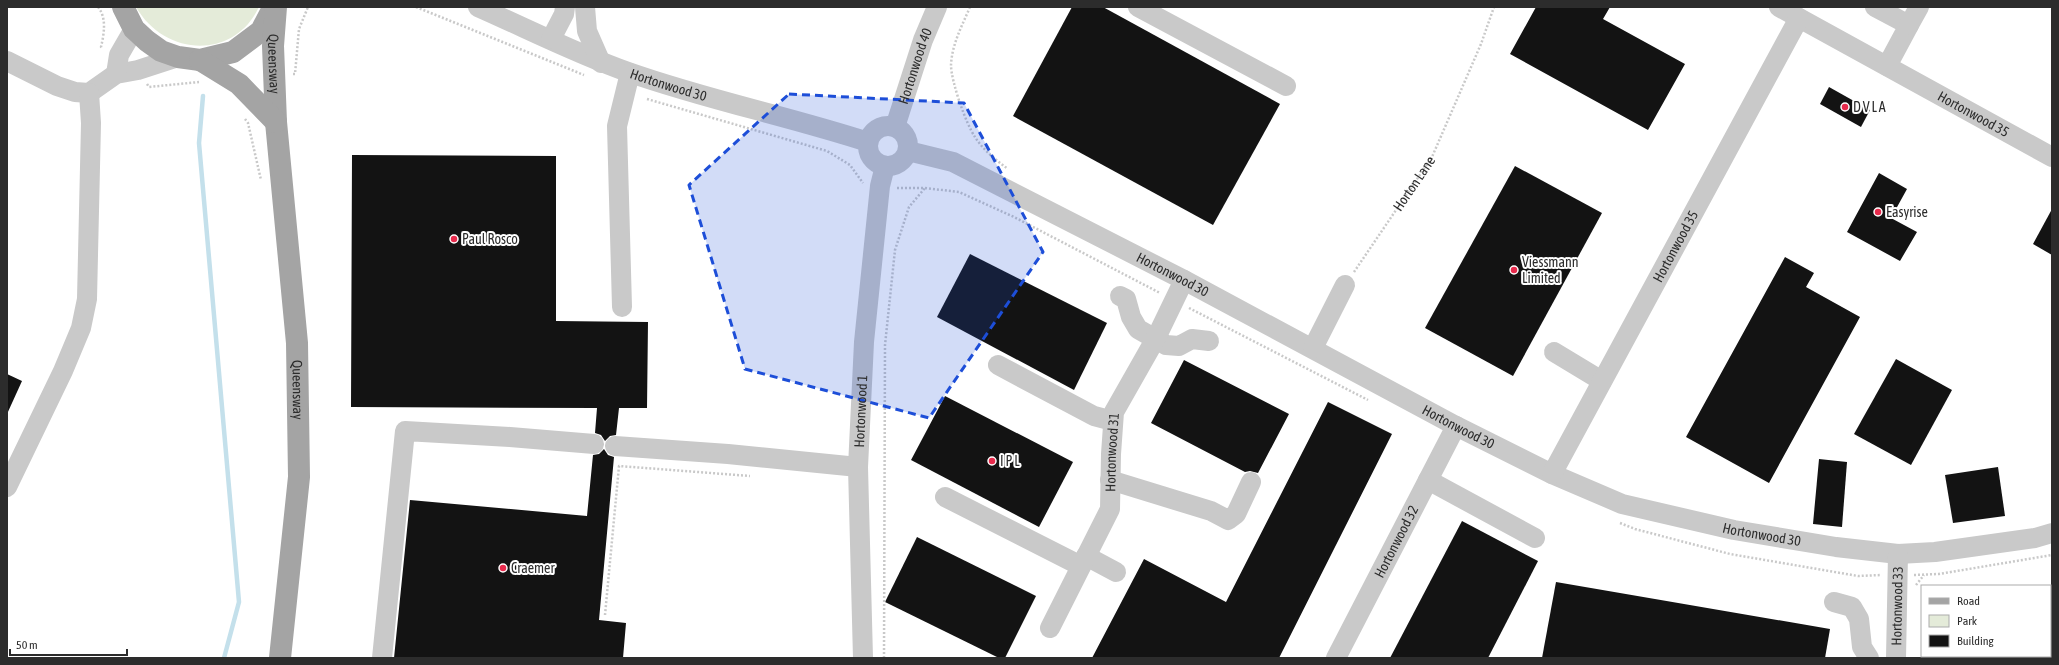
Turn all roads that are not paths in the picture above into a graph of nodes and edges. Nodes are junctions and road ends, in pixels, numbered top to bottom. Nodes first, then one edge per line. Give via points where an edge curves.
1 (123, 7) edge
2 (275, 7) edge
3 (478, 7) edge
4 (565, 7) edge
5 (585, 7) edge
6 (937, 7) edge
7 (1138, 7) edge
8 (1779, 7) edge
9 (1876, 7) edge
10 (1919, 7) edge
11 (1800, 18) junction
12 (1909, 26) junction
13 (134, 29) junction
14 (551, 39) junction
15 (178, 57) junction
16 (200, 60) junction
17 (7, 61) edge
18 (601, 63) junction
19 (1887, 66) junction
20 (630, 73) junction
21 (116, 74) junction
22 (1286, 86) dead end
23 (89, 93) junction
24 (276, 122) junction
25 (895, 127) junction
26 (868, 142) junction
27 (908, 151) junction
28 (2052, 157) edge
29 (885, 166) junction
30 (1184, 280) junction
31 (1345, 285) road end
32 (1120, 296) dead end
33 (622, 306) dead end
34 (1156, 338) junction
35 (1209, 341) dead end
36 (1312, 348) junction
37 (1554, 352) dead end
38 (998, 365) dead end
39 (1602, 381) junction
40 (1113, 421) junction
41 (1456, 426) junction
42 (594, 444) dead end
43 (615, 446) dead end
44 (858, 467) junction
45 (1552, 474) junction
46 (1110, 480) junction
47 (1428, 480) junction
48 (1251, 482) dead end
49 (7, 487) edge
50 (945, 497) dead end
51 (2052, 533) edge
52 (1535, 538) dead end
53 (1898, 554) junction
54 (1084, 561) junction
55 (1116, 572) dead end
56 (1834, 602) dead end
57 (1050, 628) dead end
58 (280, 658) edge
59 (382, 658) edge
60 (863, 658) edge
61 (1336, 658) edge
62 (1869, 658) edge
63 (1896, 658) edge

1 - 13 main road
2 - 16 main road via 261,31 233,52
2 - 24 main road, Queensway via 272,46
3 - 14 street, Hortonwood 30
4 - 14 street
5 - 18 street via 587,31
6 - 25 street, Hortonwood 40 via 923,40
7 - 22 street
8 - 11 street, Hortonwood 35
9 - 12 street
10 - 12 street
11 - 19 street, Hortonwood 35
11 - 39 street, Hortonwood 35
12 - 19 street
13 - 15 main road via 161,51
13 - 21 street via 120,55
14 - 18 street, Hortonwood 30
15 - 16 main road
15 - 21 street
16 - 24 main road, Queensway via 239,84
17 - 23 street via 57,86 75,92
18 - 20 street, Hortonwood 30
19 - 28 street, Hortonwood 35
20 - 26 street, Hortonwood 30 via 717,101
20 - 33 street via 617,126
21 - 23 street
23 - 49 street via 92,123 87,299 81,328
24 - 58 main road, Queensway via 297,343 298,461
25 - 26 street via 882,126 875,130
25 - 27 street via 907,139
26 - 29 street via 869,154 873,160
27 - 29 street via 902,161
27 - 30 street, Hortonwood 30 via 954,162
29 - 44 street, Hortonwood 1 via 880,186 864,342
30 - 34 street, Hortonwood 31
30 - 36 street, Hortonwood 30
31 - 36 street
32 - 34 street via 1126,299 1131,317 1138,329
34 - 35 street via 1166,345 1179,346 1192,339
34 - 40 street, Hortonwood 31 via 1114,412
36 - 41 street, Hortonwood 30
37 - 39 street
38 - 40 street via 1094,416
39 - 45 street, Hortonwood 35
40 - 46 street, Hortonwood 31 via 1102,453
41 - 45 street, Hortonwood 30
41 - 47 street, Hortonwood 32
42 - 59 street via 405,431
43 - 44 street
44 - 60 street, Hortonwood 1
45 - 53 street, Hortonwood 30 via 1629,506 1734,530 1836,547
46 - 48 street via 1211,511 1228,520 1236,514
46 - 54 street, Hortonwood 31 via 1110,509
47 - 52 street
47 - 61 street, Hortonwood 32
50 - 54 street
51 - 53 street, Hortonwood 30 via 2035,538 1942,551
53 - 63 street, Hortonwood 33
54 - 55 street
54 - 57 street, Hortonwood 31
56 - 62 street via 1852,607 1859,619 1862,647

